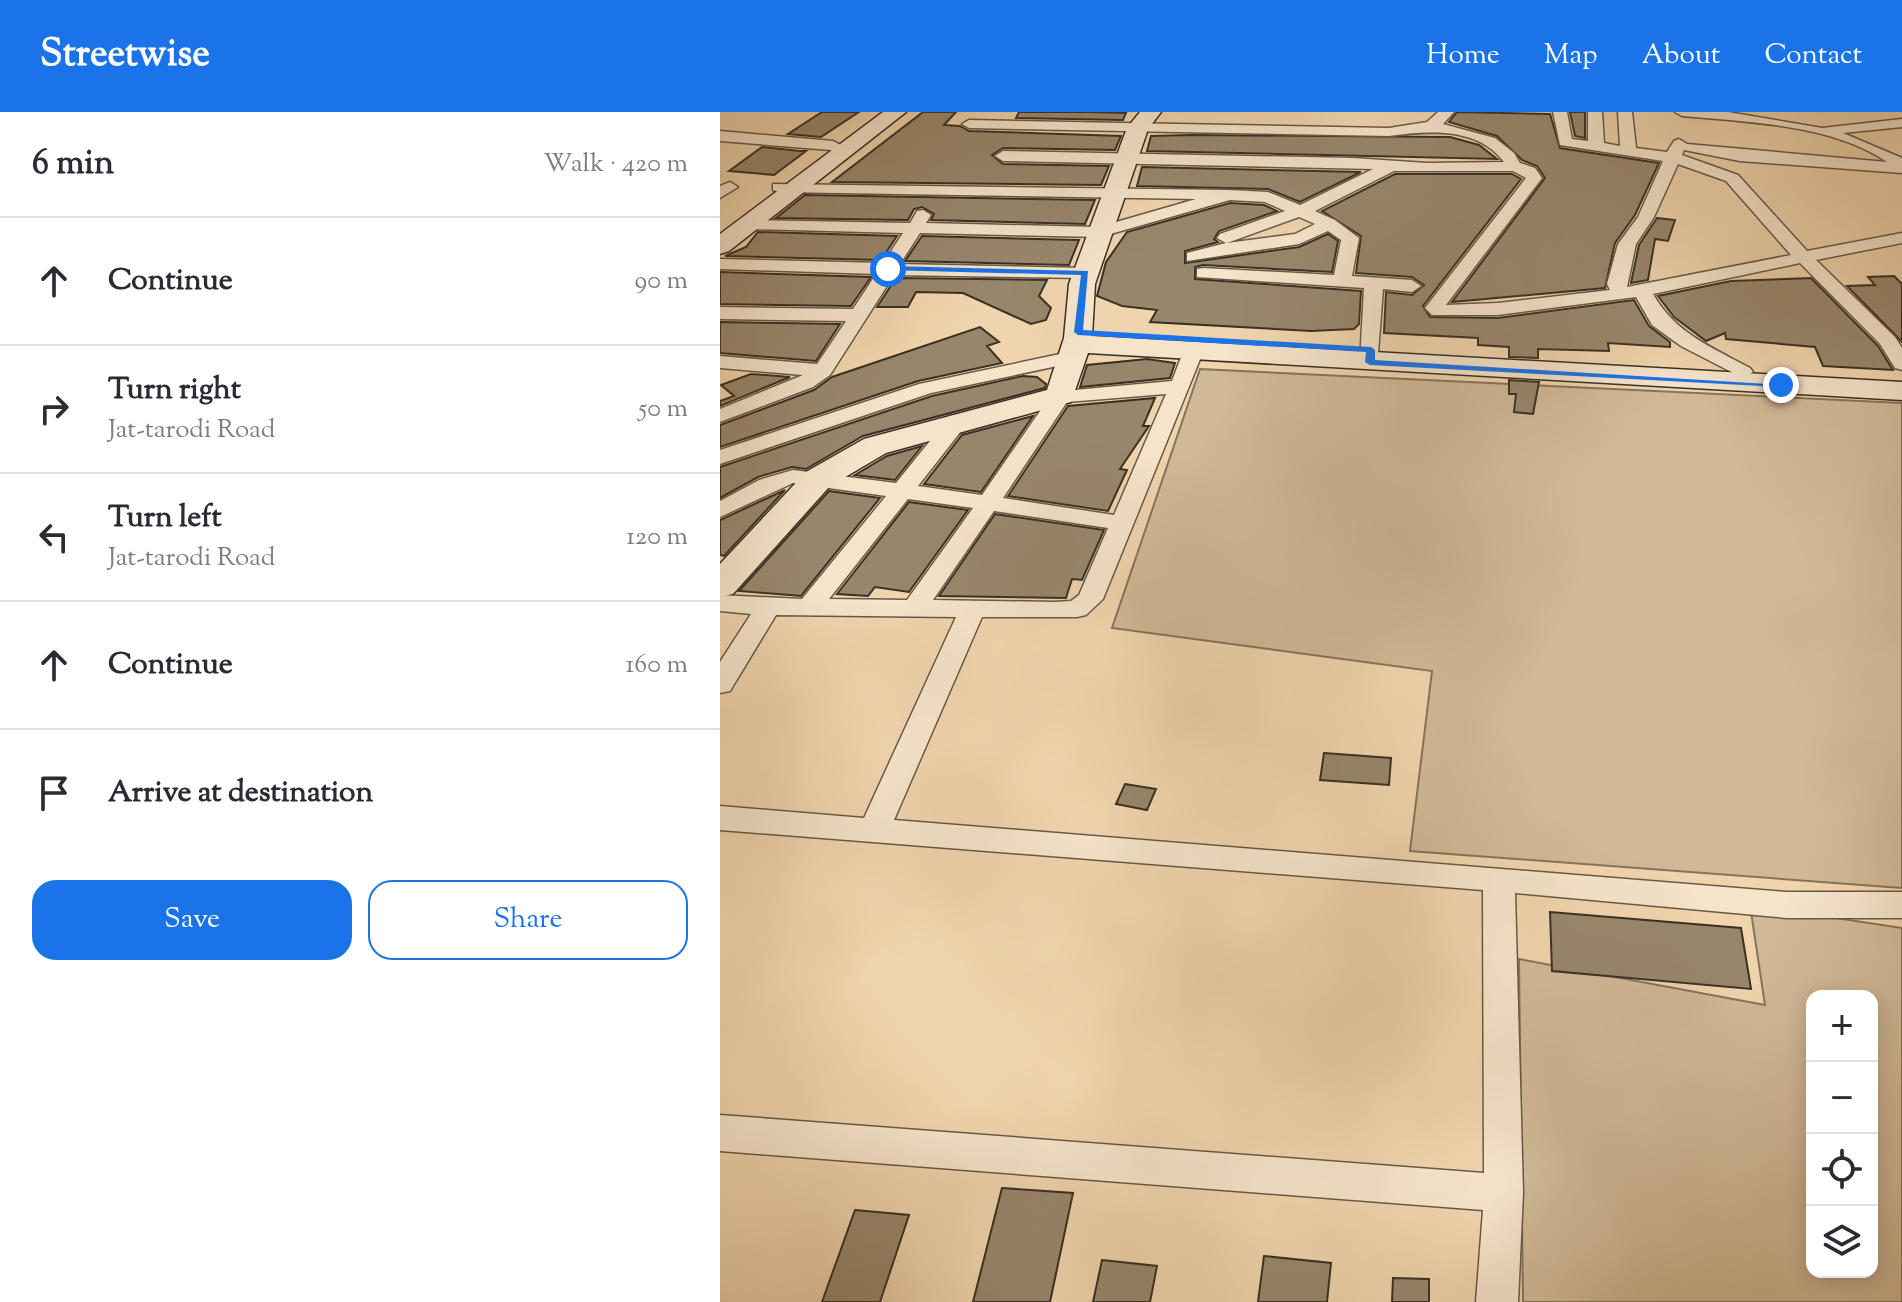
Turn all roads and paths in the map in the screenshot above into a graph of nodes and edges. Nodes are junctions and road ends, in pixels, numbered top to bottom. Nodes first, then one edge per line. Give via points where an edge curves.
1 (880, 112) edge
2 (896, 112) edge
3 (1447, 112) edge
4 (1560, 112) edge
5 (1595, 112) edge
6 (1625, 112) edge
7 (1682, 112) edge
8 (1691, 112) edge
9 (1752, 116) edge
10 (1144, 120) edge
11 (1902, 123) edge
12 (969, 124) dead end
13 (1431, 126) junction
14 (1815, 132) junction
15 (720, 136) edge
16 (1596, 147) junction
17 (839, 148) junction
18 (1628, 149) junction
19 (1676, 152) junction
20 (1003, 156) dead end
21 (1127, 158) junction
22 (1390, 166) junction
23 (1514, 166) junction
24 (1902, 167) edge
25 (788, 187) junction
26 (938, 190) junction
27 (1115, 193) junction
28 (1229, 195) junction
29 (1301, 211) junction
30 (749, 224) junction
31 (1329, 224) junction
32 (915, 227) junction
33 (720, 229) edge
34 (1100, 232) junction
35 (1902, 238) edge
36 (720, 246) edge
37 (1806, 255) junction
38 (1190, 263) junction
39 (720, 264) edge
40 (888, 269) junction
41 (1085, 273) junction
42 (1342, 281) junction
43 (1374, 283) junction
44 (1412, 286) dead end
45 (1632, 292) junction
46 (720, 313) edge
47 (861, 315) junction
48 (1077, 343) junction
49 (1193, 352) junction
50 (1370, 356) junction
51 (720, 362) edge
52 (1902, 364) edge
53 (823, 371) junction
54 (1743, 372) junction
55 (1902, 382) edge
56 (1180, 387) junction
57 (1902, 391) edge
58 (1060, 396) junction
59 (720, 416) edge
60 (958, 421) junction
61 (720, 457) edge
62 (818, 479) junction
63 (900, 492) junction
64 (988, 503) junction
65 (720, 510) edge
66 (1123, 523) junction
67 (720, 586) edge
68 (720, 603) edge
69 (811, 605) junction
70 (768, 607) junction
71 (914, 608) junction
72 (972, 611) junction
73 (720, 684) edge
74 (720, 818) edge
75 (873, 832) junction
76 (1499, 879) junction
77 (1902, 905) edge
78 (720, 1133) edge
79 (1504, 1193) junction
80 (1497, 1302) edge

1 - 17 street
2 - 17 street
3 - 13 street
4 - 16 street via 1565,142
5 - 16 street
6 - 18 street
7 - 8 street
8 - 9 street
8 - 19 street
9 - 14 street
10 - 12 street
10 - 13 street via 1389,132
10 - 21 street
11 - 14 street
13 - 23 street via 1476,134
14 - 24 street via 1889,153
15 - 17 street
16 - 18 street
17 - 25 street
18 - 19 street
19 - 24 street
19 - 37 street via 1732,178 1776,230
19 - 45 street via 1646,217 1627,244 1616,284
20 - 21 street
21 - 22 street
21 - 27 street
22 - 23 street
22 - 29 street
23 - 45 street via 1534,178 1435,310 1510,310
25 - 26 street
25 - 30 street
25 - 33 street
26 - 27 street
26 - 32 street
27 - 28 street
27 - 34 street
28 - 29 street via 1268,197
28 - 34 street
29 - 31 street
29 - 38 street
30 - 32 street
30 - 36 street
31 - 38 street via 1299,239 1221,249
31 - 42 street via 1350,238
32 - 34 street
32 - 40 street
34 - 41 street
35 - 37 street
37 - 45 street
37 - 52 street via 1888,341
38 - 42 street
39 - 40 street
40 - 41 street
40 - 47 street
41 - 48 street
42 - 43 street
43 - 44 street
43 - 50 street
45 - 54 street via 1688,342
46 - 47 street
47 - 53 street
48 - 49 street
48 - 50 street
48 - 58 street
48 - 61 street
49 - 50 street
49 - 56 street
50 - 54 street
50 - 57 street
51 - 53 street
53 - 59 street via 806,383
54 - 55 street
56 - 58 street
56 - 66 street
58 - 60 street
58 - 64 street
60 - 62 street via 875,446
60 - 63 street
62 - 63 street
62 - 65 street via 806,474 786,477
62 - 67 street
63 - 64 street
63 - 69 street
64 - 66 street
64 - 71 street
66 - 72 street via 1090,599 1077,609
68 - 70 street
69 - 70 street
69 - 71 street
70 - 73 street
71 - 72 street
72 - 75 street
74 - 75 street
75 - 76 street
76 - 77 street via 1787,905
76 - 79 street
78 - 79 street
79 - 80 street

